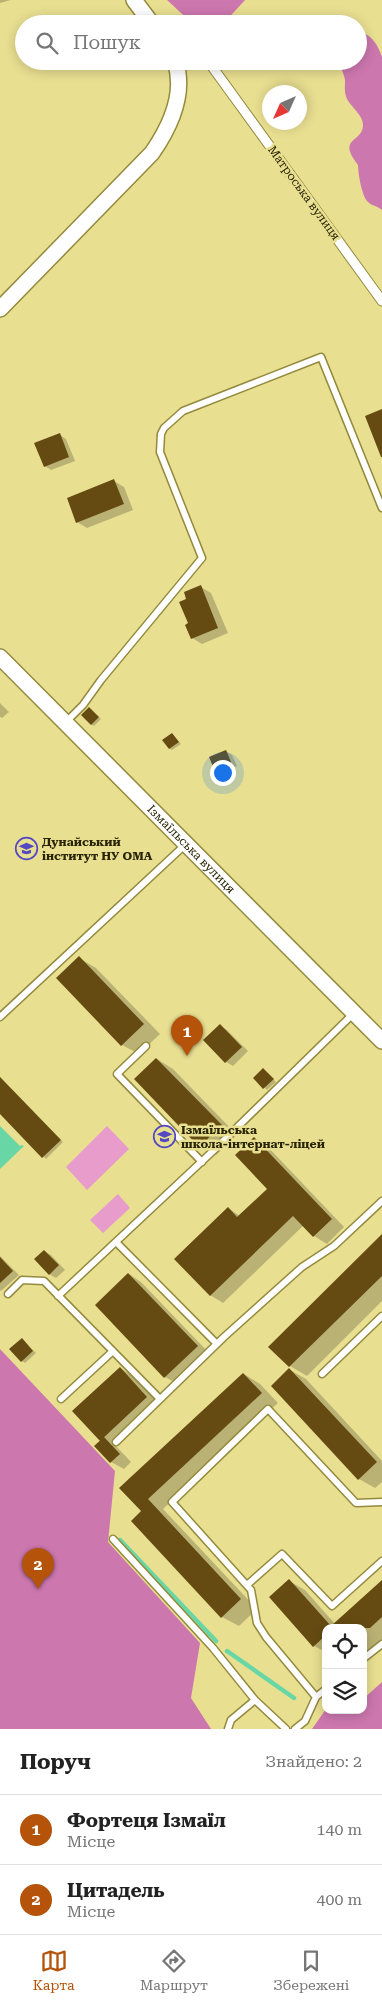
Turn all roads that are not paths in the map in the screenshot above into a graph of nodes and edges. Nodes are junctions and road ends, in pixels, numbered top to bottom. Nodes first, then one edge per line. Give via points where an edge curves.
1 (134, 0) edge
2 (145, 15) edge
3 (177, 70) edge
4 (215, 70) edge
5 (382, 301) edge
6 (0, 308) edge
7 (382, 508) edge
8 (0, 657) edge
9 (65, 723) junction
10 (186, 844) junction
11 (354, 1014) junction
12 (0, 1017) edge
13 (382, 1041) edge
14 (146, 1046) dead end
15 (202, 1162) junction
16 (382, 1201) edge
17 (116, 1242) junction
18 (8, 1294) dead end
19 (58, 1296) junction
20 (382, 1316) edge
21 (218, 1344) junction
22 (112, 1351) junction
23 (322, 1374) dead end
24 (60, 1399) dead end
25 (160, 1399) junction
26 (116, 1442) dead end
27 (382, 1502) edge
28 (113, 1539) dead end
29 (382, 1561) edge
30 (247, 1585) junction
31 (382, 1644) edge
32 (367, 1656) edge
33 (322, 1693) edge
34 (316, 1697) junction
35 (255, 1700) junction
36 (228, 1729) edge
37 (286, 1729) edge
38 (296, 1729) edge

1 - 2 street
3 - 6 street via 175,107 152,154
4 - 5 street, Матроська вулиця
7 - 9 lane via 321,357 183,411 164,428 159,440 160,452 202,558
8 - 9 street, Ізмаїльська вулиця
9 - 10 street, Ізмаїльська вулиця
10 - 11 street, Ізмаїльська вулиця
10 - 12 lane
11 - 13 street, Ізмаїльська вулиця
11 - 15 lane
14 - 15 lane via 117,1074
15 - 17 lane
16 - 21 lane via 334,1246 302,1267
17 - 19 lane
17 - 21 lane
18 - 19 lane via 22,1280 44,1281
19 - 22 lane
20 - 23 lane
21 - 25 lane
22 - 24 lane
22 - 25 lane
25 - 26 lane
27 - 30 lane via 356,1503 268,1408 172,1502
28 - 35 lane via 213,1648
29 - 30 lane via 332,1606 282,1554
30 - 34 lane via 251,1590 257,1623
31 - 32 lane
33 - 34 lane
34 - 38 lane via 305,1722
35 - 36 lane via 231,1720
35 - 37 lane

